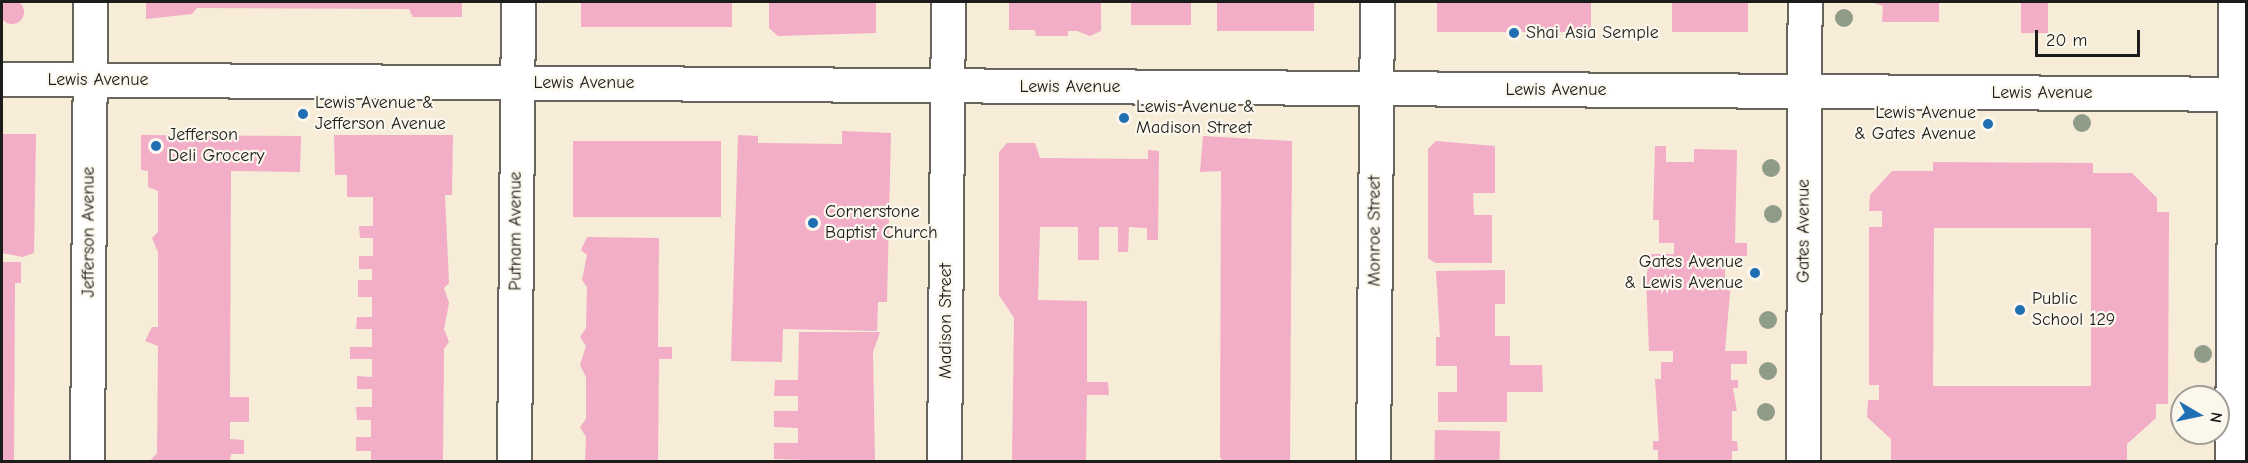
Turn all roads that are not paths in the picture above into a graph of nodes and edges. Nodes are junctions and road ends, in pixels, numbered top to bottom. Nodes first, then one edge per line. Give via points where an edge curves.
1 (90, 2) edge
2 (518, 2) edge
3 (948, 2) edge
4 (1377, 2) edge
5 (1805, 2) edge
6 (2235, 2) edge
7 (2, 79) edge
8 (90, 80) junction
9 (517, 83) junction
10 (948, 86) junction
11 (1375, 88) junction
12 (1805, 91) junction
13 (2240, 94) edge
14 (87, 462) edge
15 (514, 462) edge
16 (945, 462) edge
17 (1373, 462) edge
18 (1803, 462) edge
19 (2232, 462) edge

1 - 8 street, Jefferson Avenue
2 - 9 street, Putnam Avenue
3 - 10 street, Madison Street
4 - 11 street, Monroe Street
5 - 12 street, Gates Avenue
6 - 13 street
7 - 8 street, Lewis Avenue
8 - 9 street, Lewis Avenue
8 - 14 street, Jefferson Avenue
9 - 10 street, Lewis Avenue
9 - 15 street, Putnam Avenue
10 - 11 street, Lewis Avenue
10 - 16 street, Madison Street
11 - 12 street, Lewis Avenue
11 - 17 street, Monroe Street
12 - 13 street, Lewis Avenue
12 - 18 street, Gates Avenue
13 - 19 street

